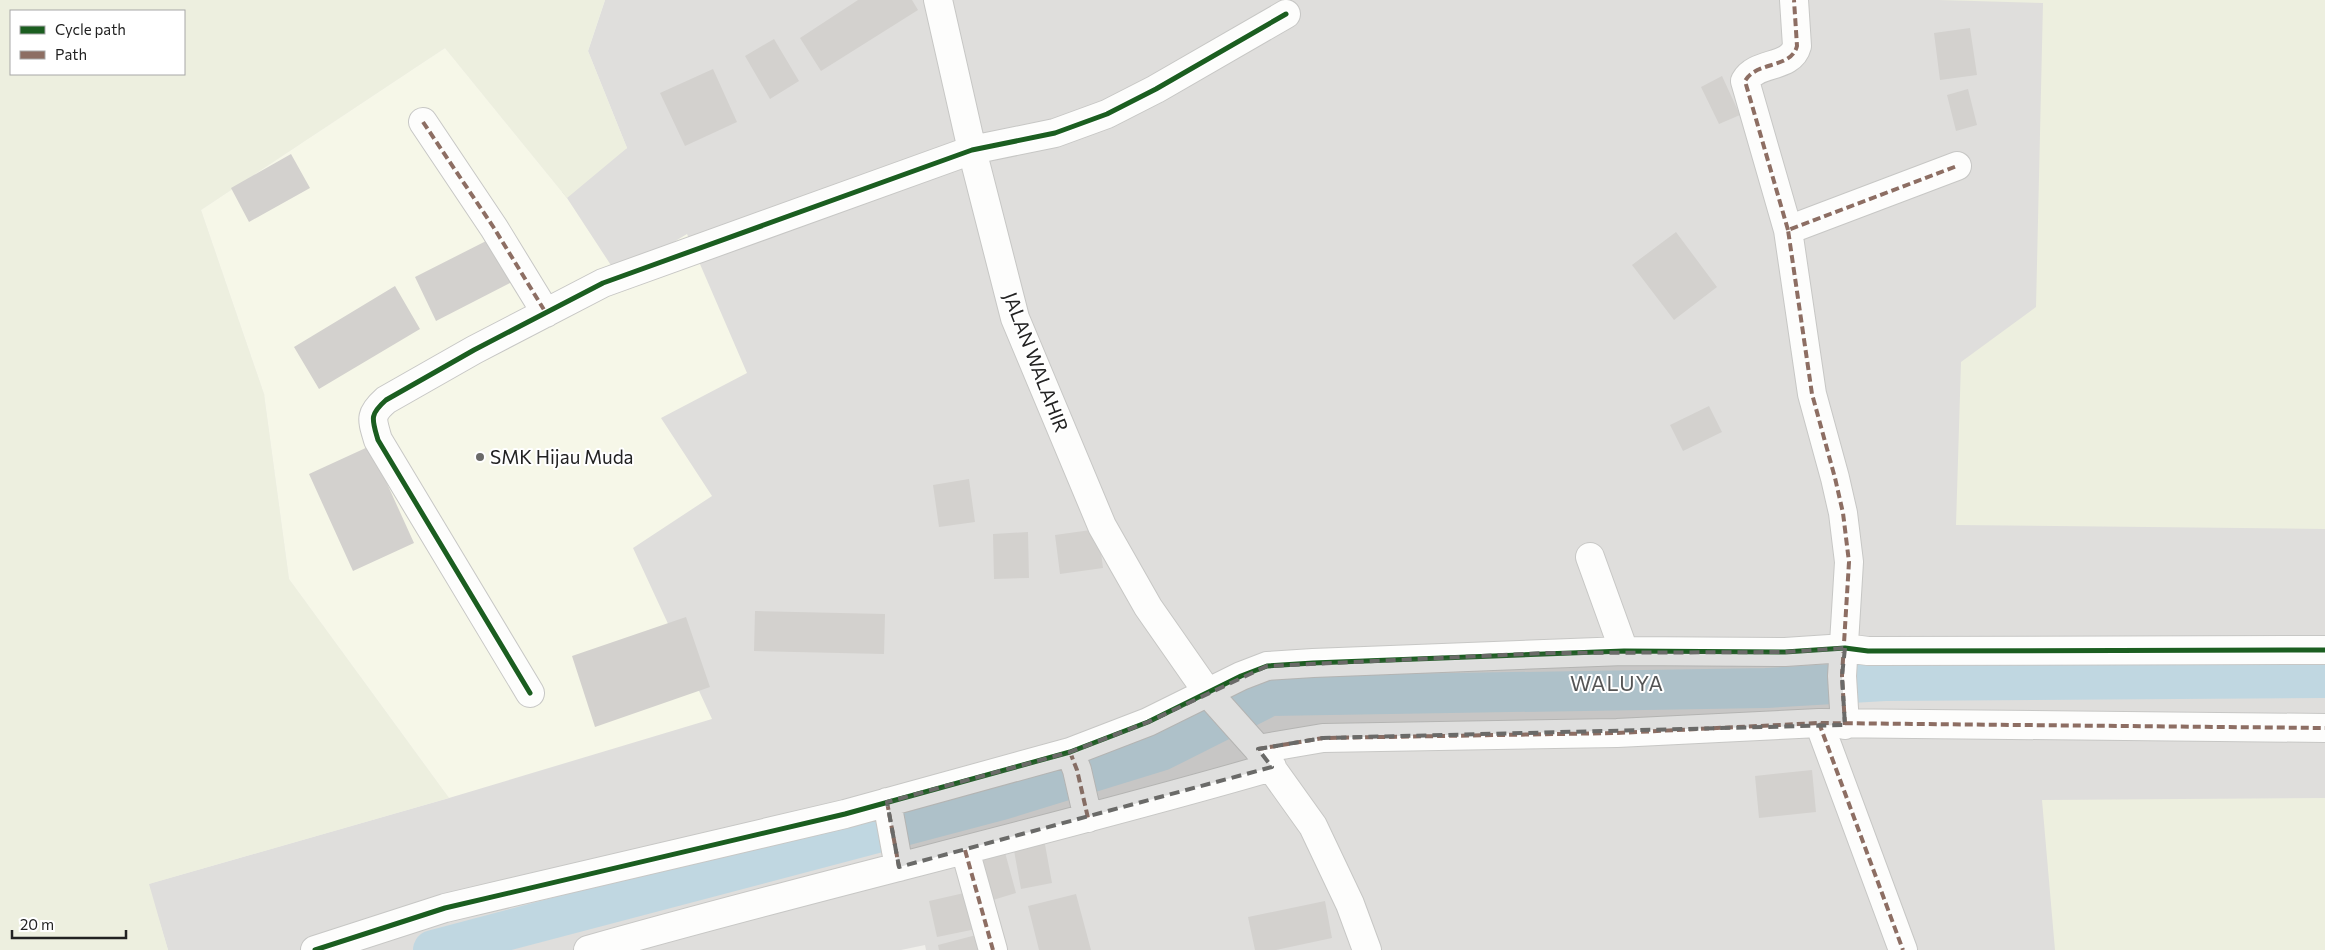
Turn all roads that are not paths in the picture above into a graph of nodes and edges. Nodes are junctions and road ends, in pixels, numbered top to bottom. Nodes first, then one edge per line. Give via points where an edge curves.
1 (938, 0) edge
2 (1794, 0) edge
3 (1286, 14) dead end
4 (423, 122) dead end
5 (972, 150) junction
6 (1957, 166) dead end
7 (1788, 230) junction
8 (546, 313) junction
9 (1590, 557) dead end
10 (1845, 648) junction
11 (2325, 650) edge
12 (1624, 651) junction
13 (530, 693) dead end
14 (1211, 697) junction
15 (1836, 721) junction
16 (2325, 728) edge
17 (1260, 751) junction
18 (1074, 761) junction
19 (888, 809) junction
20 (1087, 812) junction
21 (965, 850) junction
22 (898, 863) junction
23 (315, 950) edge
24 (588, 950) edge
25 (993, 950) edge
26 (1367, 950) edge
27 (1903, 950) edge

1 - 5 street, JALAN WALAHIR
2 - 7 street via 1796,51 1786,59 1754,71 1745,81
3 - 5 street via 1156,90 1107,114 1054,133
4 - 8 street
5 - 8 street via 603,283
5 - 14 street, JALAN WALAHIR via 1015,318 1102,526 1148,607
6 - 7 street
7 - 10 street via 1812,394 1843,513 1849,562
8 - 13 street via 397,393 375,409 372,418 378,440
9 - 12 street
10 - 11 street via 1868,651
10 - 12 street via 1785,652
10 - 15 street
12 - 14 street via 1267,666 1241,676
14 - 17 street, JALAN WALAHIR
14 - 18 street via 1148,722
15 - 16 street
15 - 17 street via 1617,733 1323,738
15 - 27 street
17 - 20 street
17 - 26 street, JALAN WALAHIR via 1313,826 1350,904
18 - 19 street
18 - 20 street
19 - 22 street
19 - 23 street via 845,814 445,908
20 - 21 street
21 - 22 street
21 - 25 street
22 - 24 street

